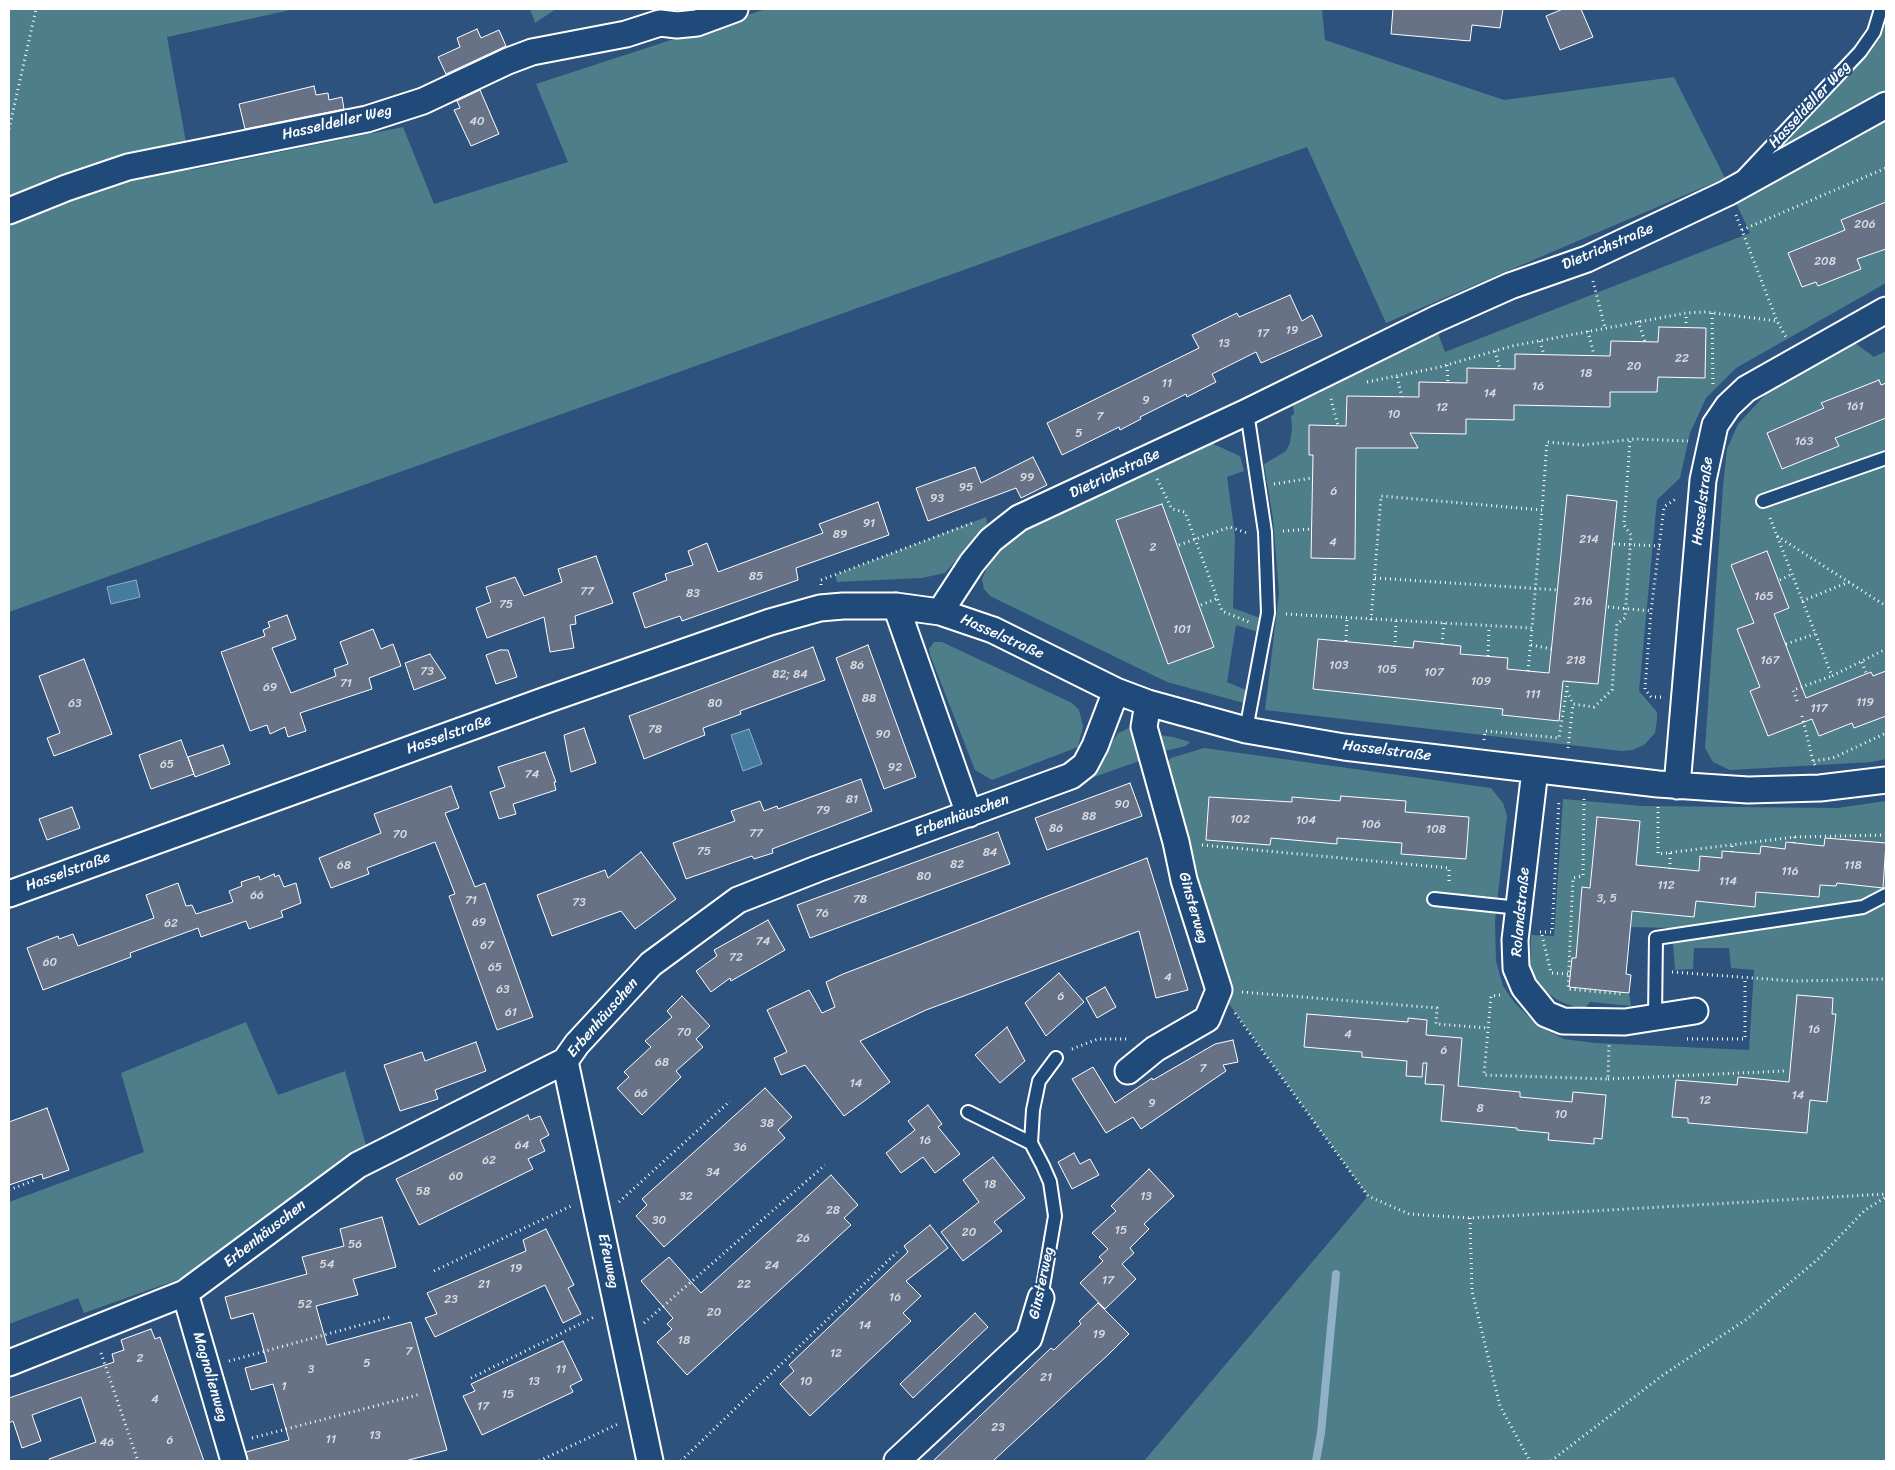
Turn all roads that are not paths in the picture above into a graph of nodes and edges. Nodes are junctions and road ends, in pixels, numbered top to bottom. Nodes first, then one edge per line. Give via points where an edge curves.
1 (735, 9) edge
2 (1880, 9) edge
3 (1886, 105) edge
4 (1727, 193) junction
5 (9, 211) edge
6 (1886, 310) edge
7 (1248, 412) junction
8 (1886, 458) edge
9 (1763, 501) dead end
10 (896, 606) junction
11 (940, 612) junction
12 (1116, 691) junction
13 (1148, 703) junction
14 (1246, 730) junction
15 (1535, 770) junction
16 (1886, 780) edge
17 (1667, 785) junction
18 (968, 814) junction
19 (9, 894) edge
20 (1886, 895) edge
21 (1434, 899) dead end
22 (1519, 908) junction
23 (1695, 1011) dead end
24 (1655, 1017) junction
25 (1056, 1058) road end
26 (565, 1061) junction
27 (1128, 1071) dead end
28 (968, 1112) dead end
29 (1031, 1143) junction
30 (185, 1293) junction
31 (1042, 1298) joint
32 (9, 1363) edge
33 (232, 1453) edge
34 (650, 1461) edge
35 (897, 1461) edge

1 - 5 street, Hasseldeller Weg via 697,23 676,25 665,18 626,34 532,52 423,101 368,119 128,167
2 - 4 lane, Hasseldeller Weg via 1874,32 1860,52
3 - 4 street, Dietrichstraße
4 - 7 street, Dietrichstraße via 1587,259 1510,286 1436,319 1324,380
6 - 17 street, Hasselstraße via 1746,389 1728,406 1715,425 1703,480 1684,698
7 - 11 street, Dietrichstraße via 1019,518 991,540
7 - 14 lane via 1265,536 1268,613
8 - 9 lane
10 - 11 street, Hasselstraße
10 - 18 street
10 - 19 street, Hasselstraße via 820,608 770,622
11 - 12 street, Hasselstraße via 993,630
12 - 13 street, Hasselstraße
12 - 18 street, Erbenhäuschen via 1085,765 1071,776
13 - 14 street, Hasselstraße
13 - 27 street, Ginsterweg via 1144,727 1184,880 1219,990 1207,1020 1155,1049
14 - 15 street, Hasselstraße
15 - 17 street, Hasselstraße via 1562,784
15 - 22 street, Rolandstraße
16 - 17 street, Hasselstraße via 1820,788 1748,790
18 - 26 street, Erbenhäuschen via 738,900 651,964
20 - 24 lane via 1863,907 1656,938
21 - 22 lane
22 - 24 street, Rolandstraße via 1514,954 1524,987 1546,1014 1563,1022 1609,1023
23 - 24 street, Rolandstraße
25 - 29 lane, Ginsterweg via 1039,1081
26 - 30 street, Erbenhäuschen via 358,1165
26 - 34 street, Efeuweg
28 - 29 lane
29 - 31 lane, Ginsterweg via 1050,1182 1055,1216
30 - 32 street, Erbenhäuschen
30 - 33 street, Magnolienweg
31 - 35 street, Ginsterweg via 1029,1338

